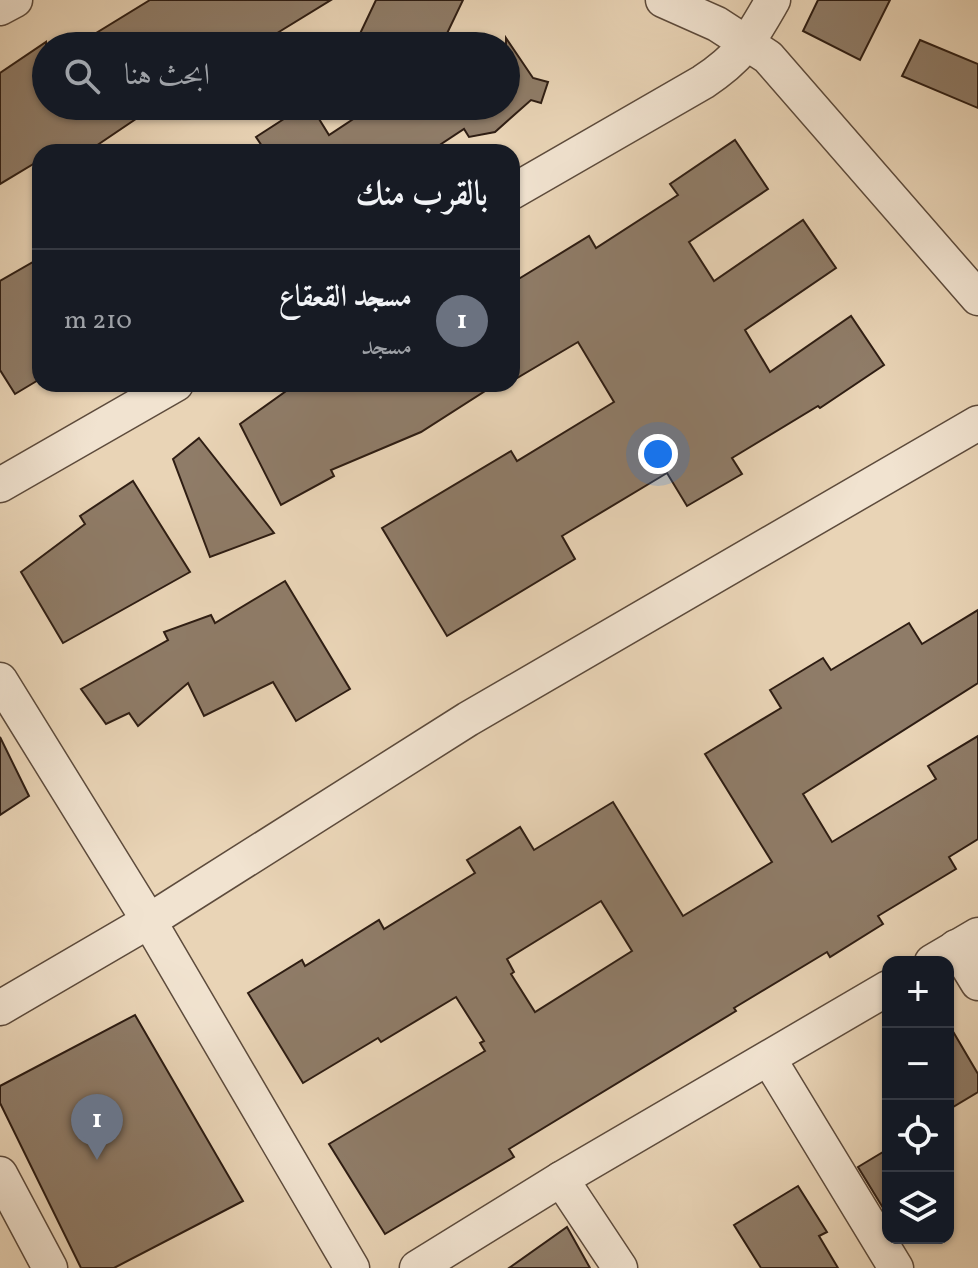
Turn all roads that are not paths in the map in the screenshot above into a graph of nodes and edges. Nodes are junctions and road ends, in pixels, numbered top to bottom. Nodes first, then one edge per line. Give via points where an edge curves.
1 (15, 0) edge
2 (663, 0) edge
3 (773, 0) edge
4 (0, 8) edge
5 (748, 42) junction
6 (520, 187) edge
7 (978, 298) edge
8 (162, 392) edge
9 (978, 423) edge
10 (0, 485) edge
11 (0, 680) edge
12 (149, 921) junction
13 (955, 948) edge
14 (978, 983) edge
15 (882, 992) edge
16 (0, 1008) edge
17 (769, 1059) junction
18 (0, 1174) edge
19 (561, 1179) junction
20 (50, 1268) edge
21 (352, 1268) edge
22 (417, 1268) edge
23 (620, 1268) edge
24 (896, 1268) edge

1 - 4 street
2 - 5 street
3 - 5 street
5 - 6 street via 731,63 703,82
5 - 7 street via 768,57
8 - 10 street
9 - 12 street via 468,719
11 - 12 street
12 - 16 street
12 - 21 street
13 - 14 street
15 - 17 street
17 - 19 street
17 - 24 street
18 - 20 street
19 - 22 street
19 - 23 street

